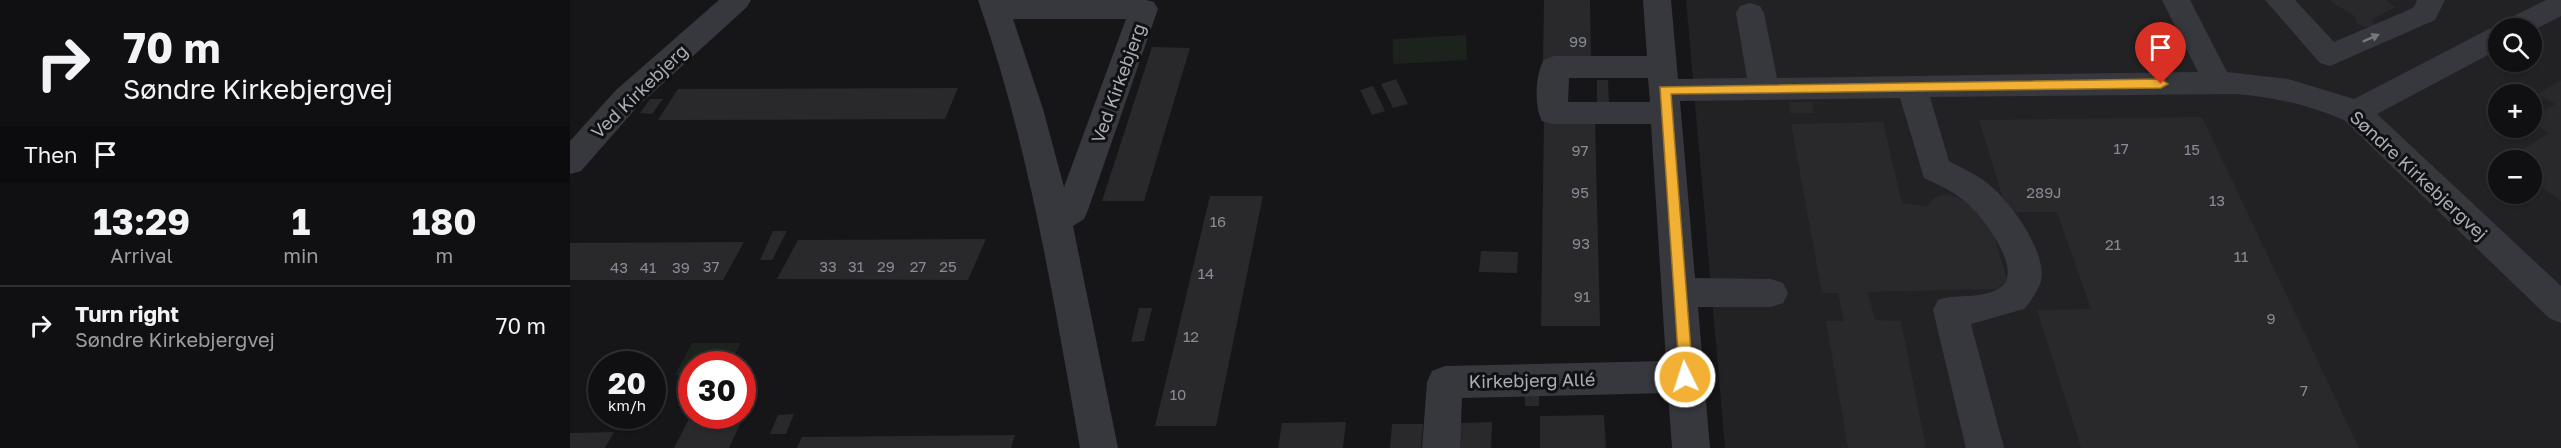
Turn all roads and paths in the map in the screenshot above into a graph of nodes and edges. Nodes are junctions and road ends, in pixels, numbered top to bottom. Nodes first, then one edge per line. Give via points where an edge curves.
1 (737, 0) edge
2 (1657, 0) edge
3 (2176, 0) edge
4 (2279, 0) edge
5 (2431, 0) edge
6 (993, 4) edge
7 (1034, 4) edge
8 (1111, 4) edge
9 (2561, 4) edge
10 (1750, 13) dead end
11 (2534, 18) edge
12 (2488, 41) edge
13 (2330, 57) junction
14 (2218, 83) junction
15 (1912, 87) junction
16 (1764, 89) junction
17 (1664, 90) junction
18 (2342, 106) junction
19 (570, 162) edge
20 (1054, 221) junction
21 (1679, 292) junction
22 (1771, 293) dead end
23 (2561, 308) edge
24 (1685, 377) junction
25 (1099, 448) edge
26 (1441, 448) edge
27 (1691, 448) edge
28 (1985, 448) edge

1 - 19 street, Ved Kirkebjerg via 627,98
2 - 17 street
3 - 14 street
4 - 13 street
13 -> 5 street via 2425,13
6 - 7 street, Ved Kirkebjerg
6 - 20 street, Ved Kirkebjerg via 1028,107
7 - 8 street, Ved Kirkebjerg
8 - 20 street, Ved Kirkebjerg via 1144,9 1072,210
9 - 11 street
10 - 16 street
12 - 18 street
13 - 18 street
14 - 15 street, Søndre Kirkebjergvej
14 - 18 street, Søndre Kirkebjergvej via 2270,85
15 - 16 street, Søndre Kirkebjergvej
15 - 28 street via 1935,169 1974,189 1984,199 2018,246 2024,268 2024,279 2012,299 1980,309 1950,310
16 - 17 street, Søndre Kirkebjergvej
17 - 21 street
18 - 23 street, Søndre Kirkebjergvej
20 - 25 street, Ved Kirkebjerg
21 - 22 street
21 - 24 street
24 - 26 street, Kirkebjerg Allé via 1445,382
24 - 27 street

